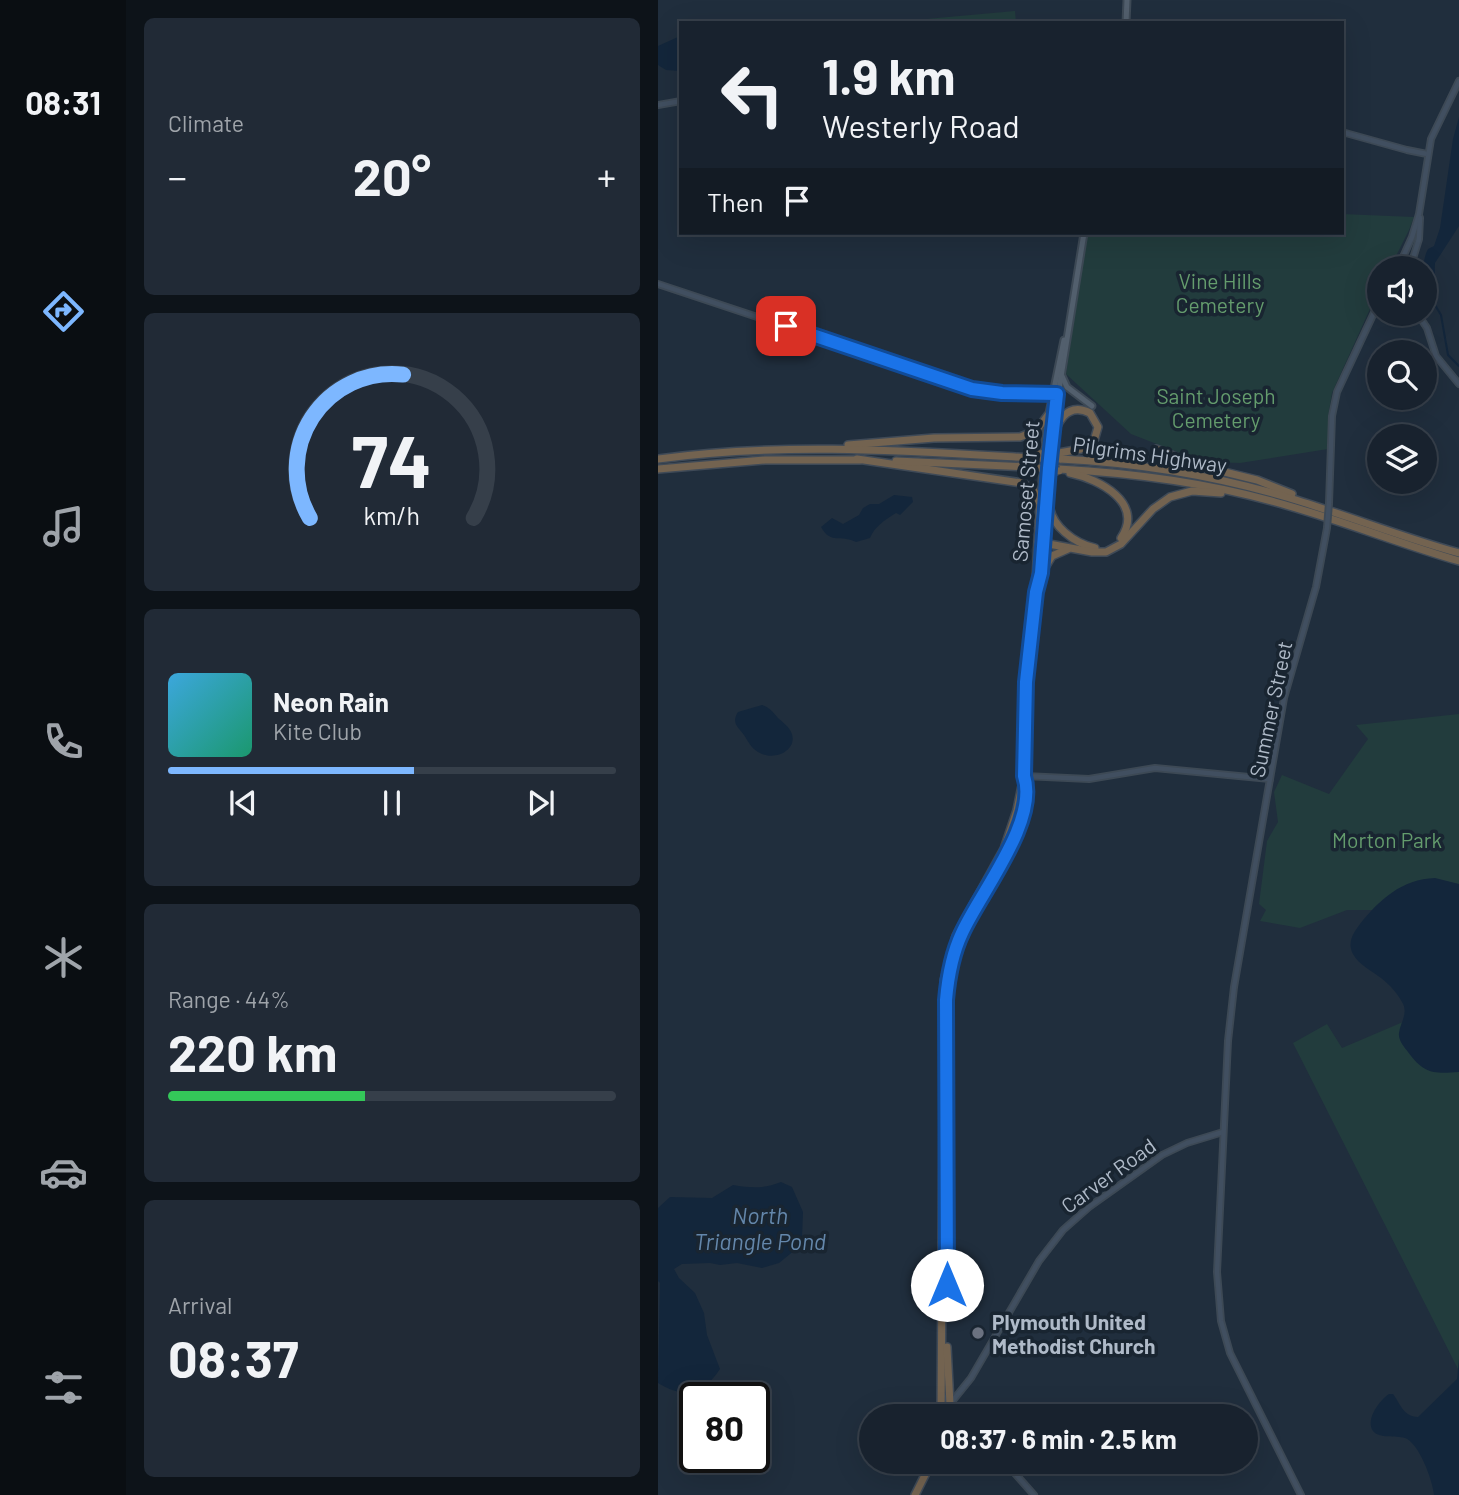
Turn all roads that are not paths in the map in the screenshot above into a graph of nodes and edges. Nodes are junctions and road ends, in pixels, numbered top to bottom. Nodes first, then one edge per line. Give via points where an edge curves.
1 (1127, 0) edge
2 (1126, 21) edge
3 (1459, 81) edge
4 (679, 101) edge
5 (658, 106) edge
6 (1344, 133) edge
7 (1427, 154) junction
8 (1419, 214) junction
9 (1084, 235) edge
10 (1404, 256) edge
11 (1414, 256) edge
12 (658, 284) edge
13 (1071, 313) junction
14 (1368, 326) edge
15 (1426, 326) edge
16 (1061, 373) junction
17 (1459, 384) edge
18 (1055, 394) junction
19 (1092, 406) dead end
20 (1048, 415) junction
21 (1051, 443) junction
22 (816, 449) junction
23 (1156, 449) dead end
24 (1060, 456) junction
25 (658, 459) edge
26 (857, 460) junction
27 (658, 469) edge
28 (1059, 470) junction
29 (1046, 493) junction
30 (1040, 504) junction
31 (1325, 505) junction
32 (1294, 507) junction
33 (1040, 543) junction
34 (1075, 548) junction
35 (1459, 553) edge
36 (1459, 561) edge
37 (1041, 573) junction
38 (1036, 590) junction
39 (1024, 776) junction
40 (1270, 779) junction
41 (1223, 1132) junction
42 (943, 1395) junction
43 (943, 1404) edge
44 (950, 1404) junction
45 (928, 1474) edge
46 (1015, 1474) edge
47 (918, 1495) edge
48 (1034, 1495) edge
49 (1301, 1495) edge

1 - 2 main road
3 - 7 main road
4 - 5 main road
6 - 7 main road
7 - 8 main road
8 - 10 main road
8 - 11 main road
9 - 13 main road, Samoset Street
12 - 18 main road via 972,389
13 - 16 main road, Samoset Street
13 - 18 main road, Samoset Street
14 - 31 main road, Summer Street via 1337,393
15 - 17 main road via 1436,356
16 - 18 main road, Samoset Street
16 - 19 main road via 1067,387
18 - 20 main road, Samoset Street
18 - 21 main road, Samoset Street
20 - 22 highway via 1036,431 1020,437 924,439
20 - 30 main road, Samoset Street
21 - 24 highway via 1056,425 1067,413 1079,409 1093,416 1098,430 1094,441
21 - 29 highway, Samoset Street
22 - 24 highway, bridge
22 - 25 highway
23 - 31 highway
24 - 31 highway, Pilgrims Highway via 1173,470
26 - 27 highway via 742,461
26 - 28 highway, bridge
26 - 30 highway via 1023,483 1034,491
28 - 29 highway via 1089,478 1117,495 1128,517 1124,534 1104,549 1079,542 1054,519
28 - 32 highway, Pilgrims Highway via 1179,481
29 - 33 highway, Samoset Street
30 - 33 highway, Samoset Street
31 - 35 highway, Pilgrims Highway
31 - 40 main road, Summer Street, bridge via 1327,528 1316,586 1287,685
32 - 34 highway via 1185,492 1158,504 1117,548 1101,553
32 - 36 highway, Pilgrims Highway
33 - 34 highway
33 - 37 highway, Samoset Street
33 - 38 highway, Samoset Street
34 - 37 highway via 1048,559
37 - 38 highway, Samoset Street
38 - 39 highway, Samoset Street via 1026,682
39 - 40 main road via 1088,779 1155,768
39 - 42 highway, Samoset Street via 1011,834 959,930 945,975
39 - 44 highway, Samoset Street via 1025,799 1017,832 964,928 948,977 946,1326
40 - 41 main road, Summer Street via 1234,986
41 - 44 main road, Carver Road via 1162,1155 1063,1230
41 - 49 main road, Summer Street via 1217,1272 1221,1321 1230,1353
42 - 43 highway
42 - 44 main road
45 - 47 highway
46 - 48 main road

